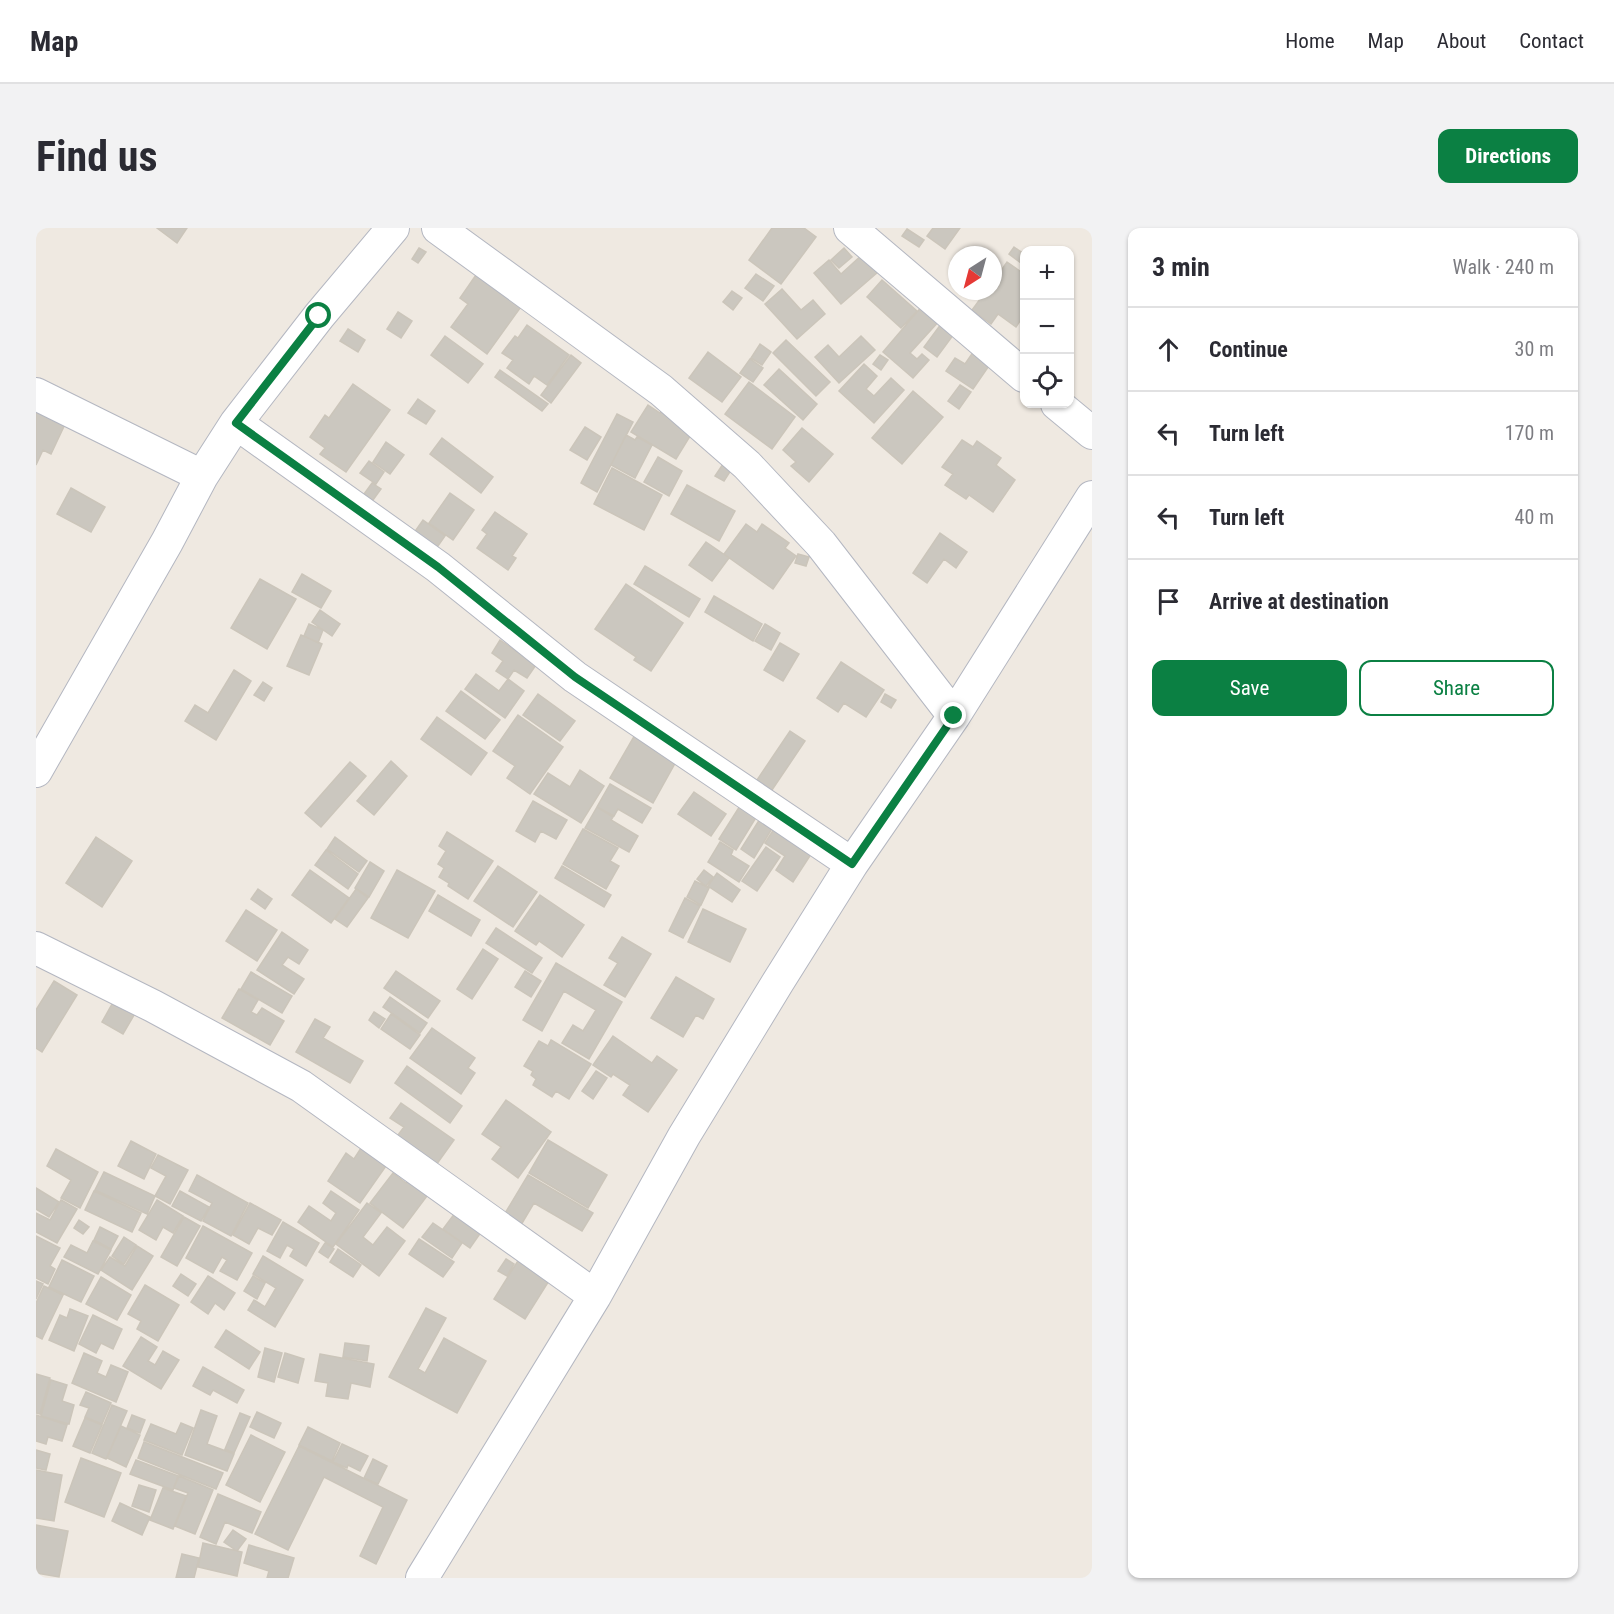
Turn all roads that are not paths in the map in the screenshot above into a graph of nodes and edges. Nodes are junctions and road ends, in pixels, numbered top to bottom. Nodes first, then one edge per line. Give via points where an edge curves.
1 (393, 228) edge
2 (438, 228) edge
3 (850, 228) edge
4 (1020, 373) edge
5 (36, 393) edge
6 (1062, 408) edge
7 (236, 423) junction
8 (1092, 433) edge
9 (202, 476) junction
10 (1092, 497) edge
11 (954, 716) junction
12 (36, 771) edge
13 (852, 864) junction
14 (36, 948) edge
15 (595, 1296) junction
16 (422, 1578) edge

1 - 7 street
2 - 11 street via 661,390 747,465 821,544
3 - 4 street
5 - 9 street
6 - 8 street
7 - 9 street
7 - 13 street via 438,567 575,677
9 - 12 street
10 - 11 street
11 - 13 street
13 - 15 street via 684,1136
14 - 15 street via 301,1086
15 - 16 street

